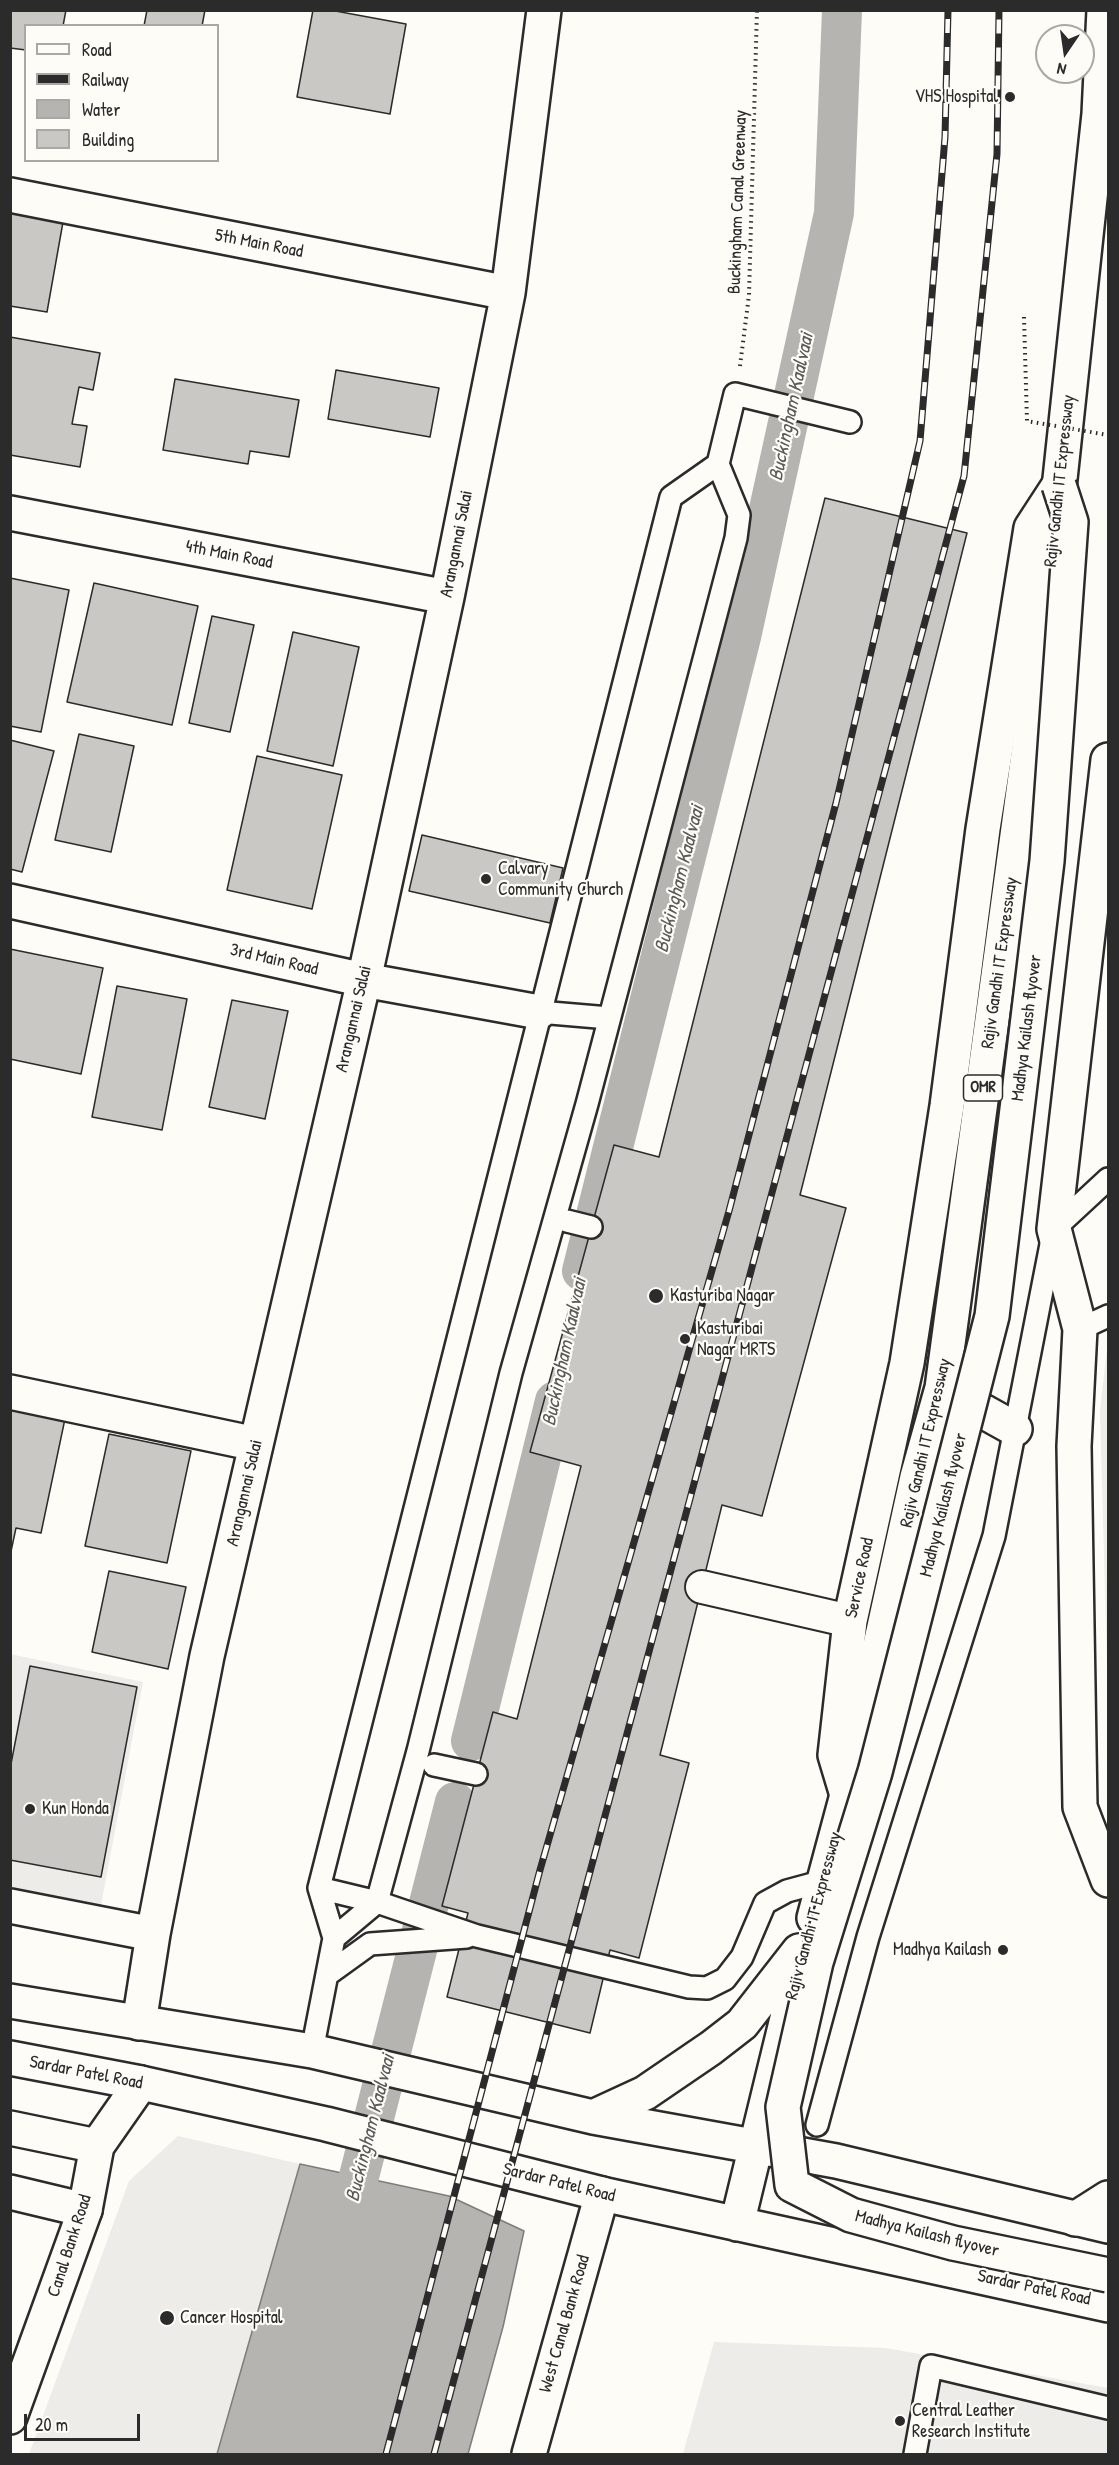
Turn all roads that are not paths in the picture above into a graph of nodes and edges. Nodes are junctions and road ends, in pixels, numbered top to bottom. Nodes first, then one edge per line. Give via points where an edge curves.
1 (1104, 10) edge
2 (537, 12) edge
3 (10, 195) edge
4 (508, 293) junction
5 (850, 422) dead end
6 (718, 464) junction
7 (1059, 485) junction
8 (10, 513) edge
9 (447, 597) junction
10 (1108, 760) edge
11 (10, 901) edge
12 (364, 980) junction
13 (539, 1012) junction
14 (609, 1018) junction
15 (1108, 1179) edge
16 (567, 1221) dead end
17 (591, 1227) dead end
18 (1054, 1229) junction
19 (1094, 1322) edge
20 (907, 1363) junction
21 (942, 1388) junction
22 (10, 1392) edge
23 (1014, 1429) junction
24 (256, 1444) junction
25 (702, 1587) dead end
26 (850, 1621) junction
27 (434, 1765) dead end
28 (476, 1774) dead end
29 (847, 1795) junction
30 (1108, 1880) edge
31 (824, 1881) junction
32 (319, 1888) junction
33 (377, 1902) junction
34 (10, 1906) edge
35 (447, 1932) junction
36 (153, 1934) junction
37 (334, 1938) junction
38 (807, 1940) junction
39 (327, 1975) junction
40 (10, 2001) edge
41 (139, 2023) junction
42 (312, 2052) junction
43 (10, 2058) edge
44 (141, 2083) junction
45 (593, 2117) junction
46 (817, 2125) dead end
47 (10, 2128) edge
48 (97, 2146) junction
49 (754, 2147) junction
50 (10, 2192) edge
51 (602, 2194) junction
52 (1108, 2198) edge
53 (85, 2210) junction
54 (1075, 2219) junction
55 (737, 2224) junction
56 (1108, 2226) edge
57 (1108, 2275) edge
58 (1108, 2305) edge
59 (1108, 2408) edge
60 (10, 2417) edge
61 (529, 2454) edge
62 (915, 2454) edge

1 - 7 main road, Rajiv Gandhi IT Expressway / OMR via 1099,114
2 - 4 main road, Arangannai Salai
3 - 4 main road, 5th Main Road
4 - 9 main road, Arangannai Salai
5 - 6 lane via 735,394
6 - 13 lane via 671,497
6 - 14 lane via 739,515 735,538
7 - 20 main road, Service Road via 1031,528 983,829 947,1106
7 - 21 main road, Rajiv Gandhi IT Expressway / OMR via 1038,678
7 - 57 main road, Madhya Kailash flyover, bridge via 1071,522 1047,861 992,1316 875,1772 816,1962 783,2108 792,2185 851,2215 953,2243
8 - 9 main road, 4th Main Road
9 - 12 main road, Arangannai Salai
10 - 18 main road
11 - 12 main road, 3rd Main Road
12 - 13 main road, 3rd Main Road
12 - 24 main road, Arangannai Salai
13 - 14 lane
13 - 32 lane
14 - 33 lane via 511,1372
15 - 18 lane
16 - 17 lane
18 - 19 main road
18 - 23 lane
19 - 30 main road via 1074,1446 1080,1807
20 - 21 main road
20 - 26 main road, Service Road
21 - 23 main road
21 - 29 main road, Rajiv Gandhi IT Expressway / OMR via 918,1477
22 - 24 main road
23 - 46 lane via 994,1536 868,1937
24 - 36 main road, Arangannai Salai via 207,1656
25 - 26 street
26 - 29 main road, Service Road via 835,1755
27 - 28 lane
29 - 31 main road, Rajiv Gandhi IT Expressway / OMR
31 - 35 lane via 787,1891 765,1903 742,1957 725,1979 706,1988
31 - 38 main road, Rajiv Gandhi IT Expressway / OMR
32 - 33 lane
32 - 37 lane
33 - 35 lane via 416,1915
33 - 37 lane
34 - 36 main road
35 - 39 lane via 370,1944
36 - 41 main road, Arangannai Salai
37 - 39 lane
38 - 45 main road via 742,2024 645,2092
38 - 49 main road, Rajiv Gandhi IT Expressway / OMR
39 - 42 lane
40 - 41 main road
41 - 42 main road
42 - 45 main road
43 - 44 main road, Sardar Patel Road
44 - 48 main road, Canal Bank Road
44 - 51 main road, Sardar Patel Road via 326,2124
45 - 49 main road
47 - 48 main road
48 - 53 main road, Canal Bank Road
49 - 54 main road via 836,2161
49 - 55 main road, OMR
50 - 53 main road
51 - 55 main road, Sardar Patel Road
51 - 61 main road, West Canal Bank Road
52 - 54 main road
53 - 60 main road, Canal Bank Road
54 - 56 main road
55 - 58 main road, Sardar Patel Road
59 - 62 lane via 931,2366

